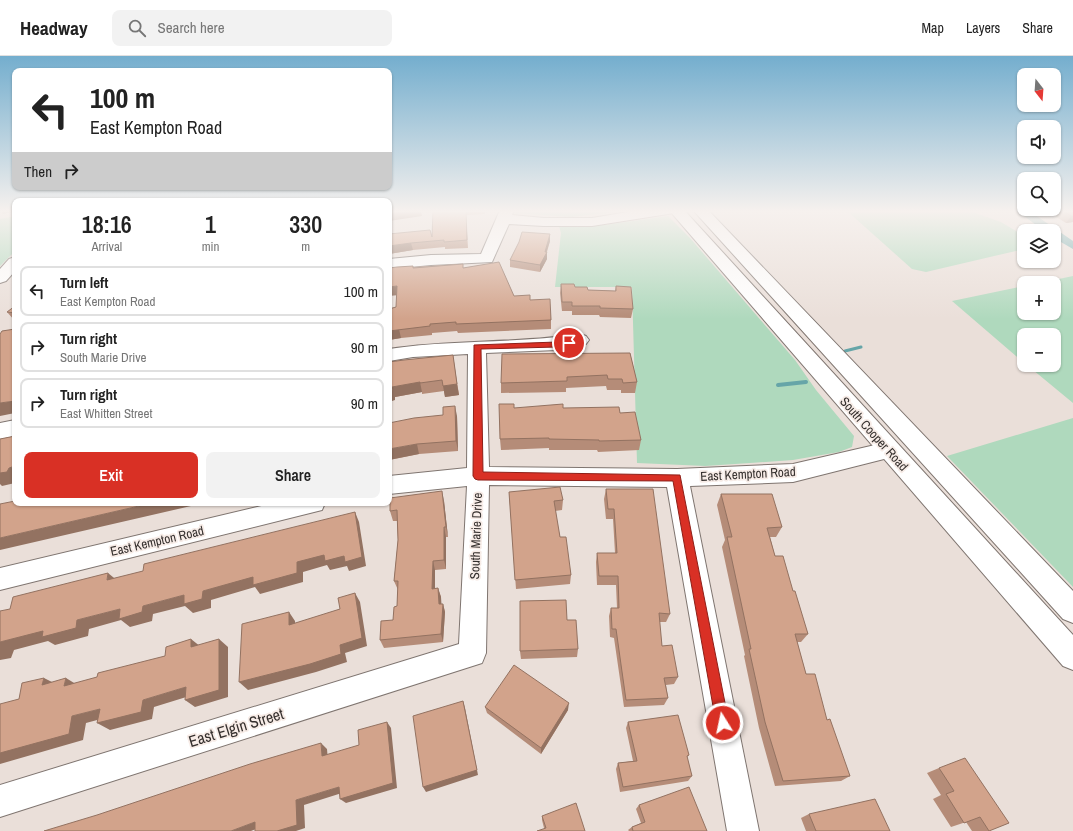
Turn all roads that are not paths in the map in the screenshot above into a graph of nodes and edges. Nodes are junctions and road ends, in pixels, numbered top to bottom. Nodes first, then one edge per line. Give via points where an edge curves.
1 (492, 246) edge
2 (708, 246) edge
3 (734, 246) edge
4 (392, 264) edge
5 (12, 265) edge
6 (0, 278) edge
7 (580, 340) dead end
8 (477, 347) junction
9 (392, 354) edge
10 (12, 429) edge
11 (0, 431) edge
12 (916, 443) junction
13 (888, 450) junction
14 (478, 476) junction
15 (677, 478) junction
16 (392, 484) edge
17 (302, 506) edge
18 (0, 579) edge
19 (1073, 610) edge
20 (472, 653) joint
21 (1073, 656) edge
22 (0, 801) edge
23 (742, 831) edge

1 - 4 street via 487,259
2 - 13 main road, South Cooper Road
3 - 12 main road, South Cooper Road
5 - 6 street
7 - 8 street via 557,345
8 - 9 street
8 - 14 street, South Marie Drive
10 - 11 street
12 - 13 main road
12 - 19 main road, South Cooper Road
13 - 15 street, East Kempton Road via 793,473
13 - 21 main road, South Cooper Road
14 - 15 street, East Kempton Road
14 - 16 street, East Kempton Road
14 - 20 street, South Marie Drive
15 - 23 street
17 - 18 street, East Kempton Road
20 - 22 street, East Elgin Street

